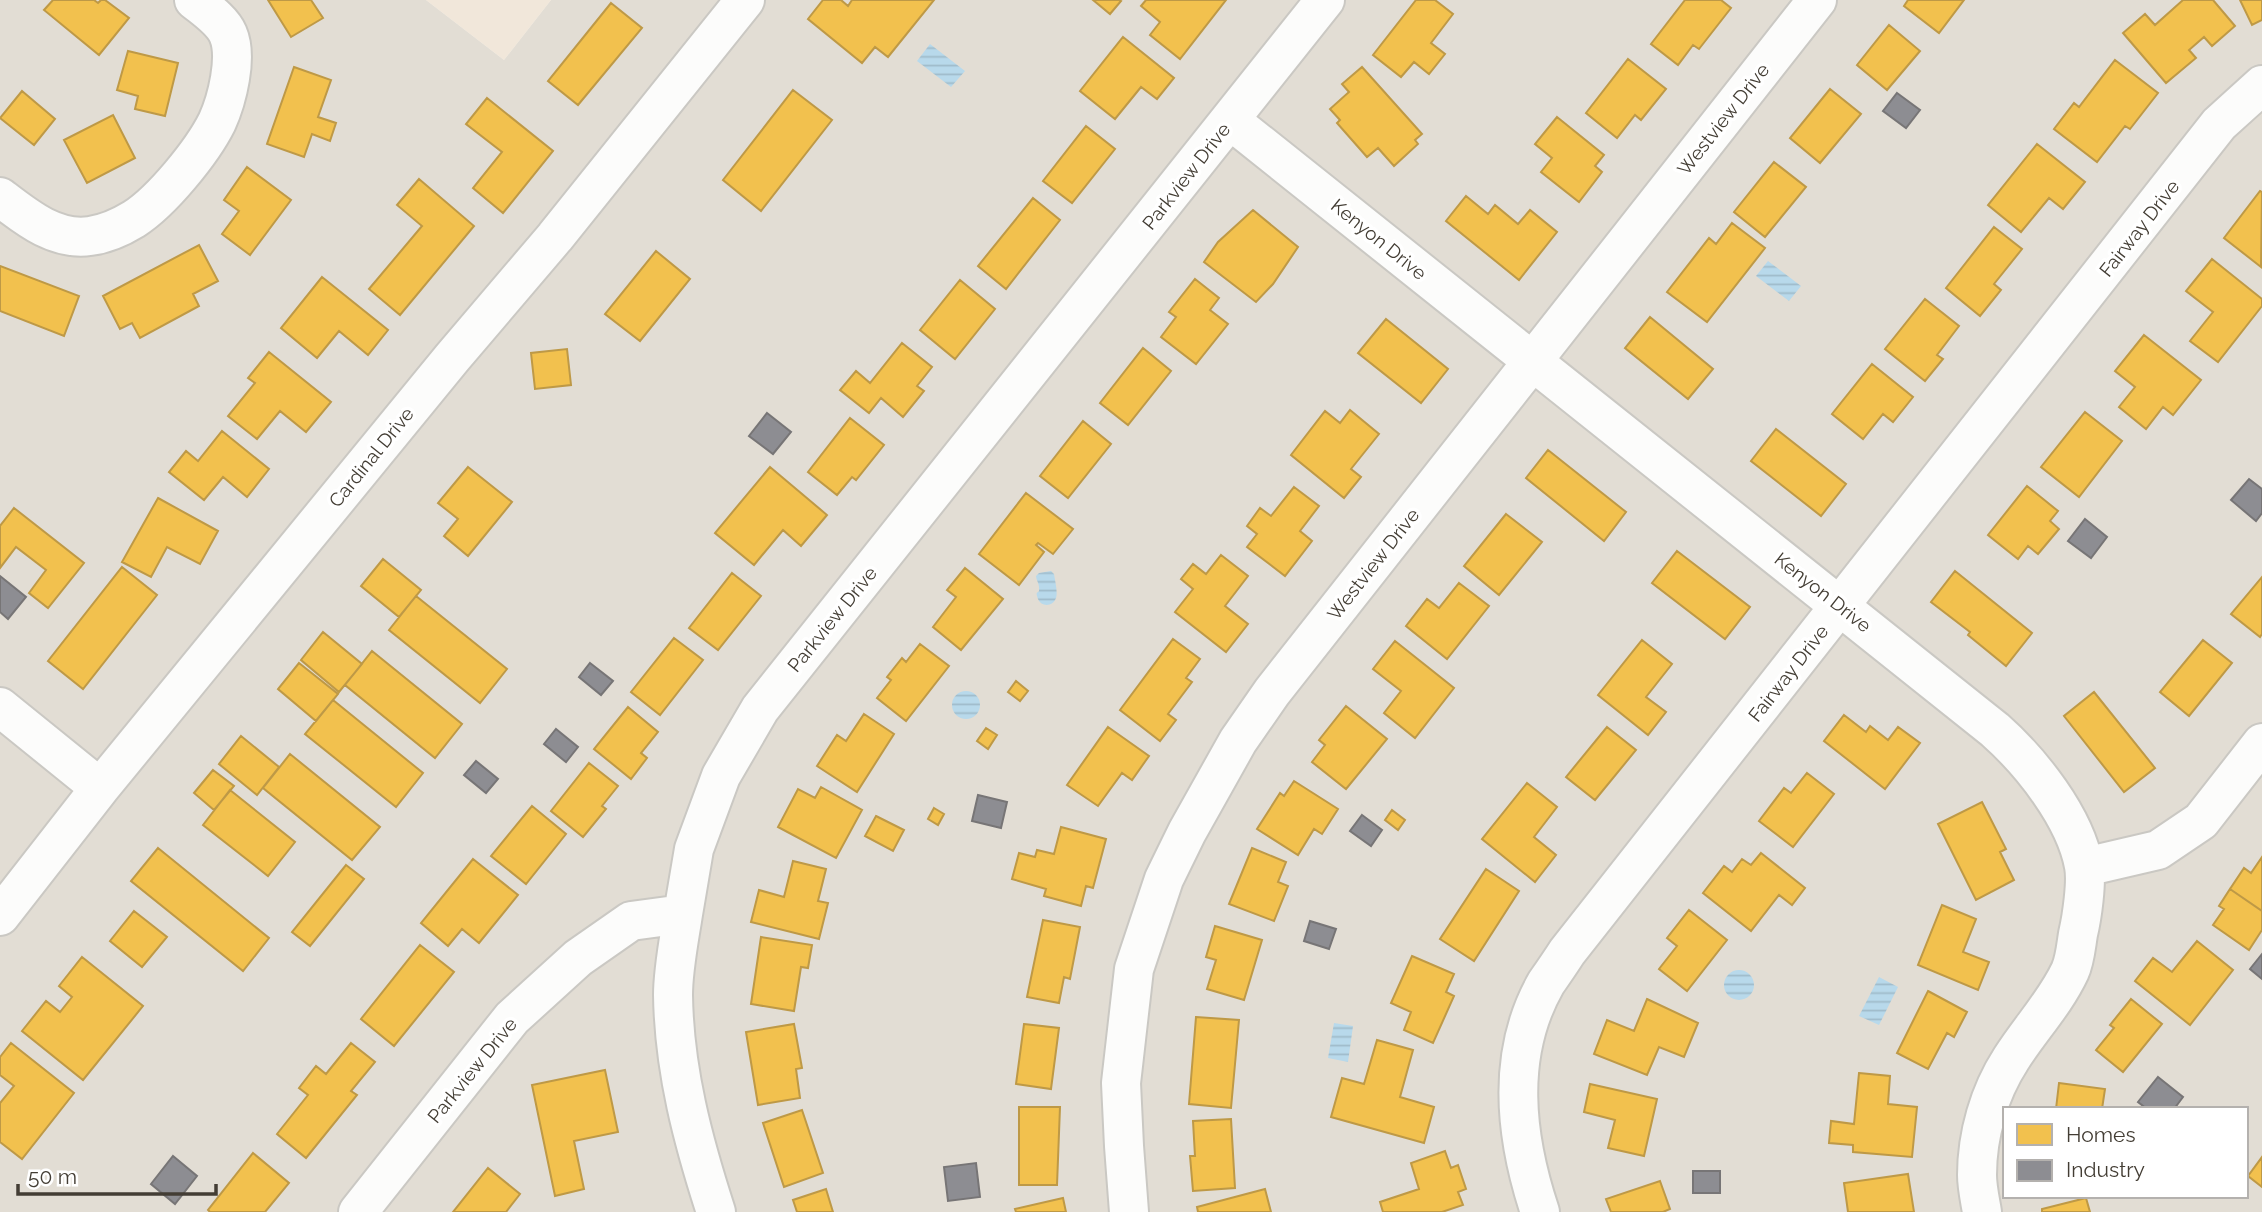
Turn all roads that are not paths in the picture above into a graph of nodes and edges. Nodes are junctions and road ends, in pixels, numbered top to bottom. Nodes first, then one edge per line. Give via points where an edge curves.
1 (194, 0) edge
2 (745, 0) edge
3 (1325, 0) edge
4 (1816, 0) edge
5 (2262, 85) edge
6 (1230, 120) junction
7 (0, 197) edge
8 (1533, 362) junction
9 (1840, 606) junction
10 (0, 707) edge
11 (2262, 743) edge
12 (100, 788) junction
13 (2085, 867) junction
14 (684, 914) junction
15 (0, 916) edge
16 (358, 1212) edge
17 (716, 1212) edge
18 (1129, 1212) edge
19 (1540, 1212) edge
20 (1982, 1212) edge

1 - 7 street via 228,33 230,81 217,122 165,192 135,218 88,237 49,231
2 - 12 street, Cardinal Drive
3 - 6 street, Parkview Drive
4 - 8 street, Westview Drive
5 - 9 street, Fairway Drive via 2219,124
6 - 8 street, Kenyon Drive
6 - 14 street, Parkview Drive via 760,709 720,776 694,849
8 - 9 street, Kenyon Drive
8 - 18 street, Westview Drive via 1272,692 1238,741 1164,879 1134,969 1125,1042 1121,1083
9 - 13 street, Kenyon Drive via 2021,753 2069,823
9 - 19 street, Fairway Drive via 1567,952 1546,985 1522,1046 1517,1092 1522,1139
10 - 12 street
11 - 13 street via 2200,821 2158,850
12 - 15 street, Cardinal Drive
13 - 20 street, Kenyon Drive via 2082,915 2071,969 2010,1060 1982,1126 1977,1176
14 - 16 street, Parkview Drive via 631,921 569,966 512,1018
14 - 17 street via 673,993 677,1062 696,1149

